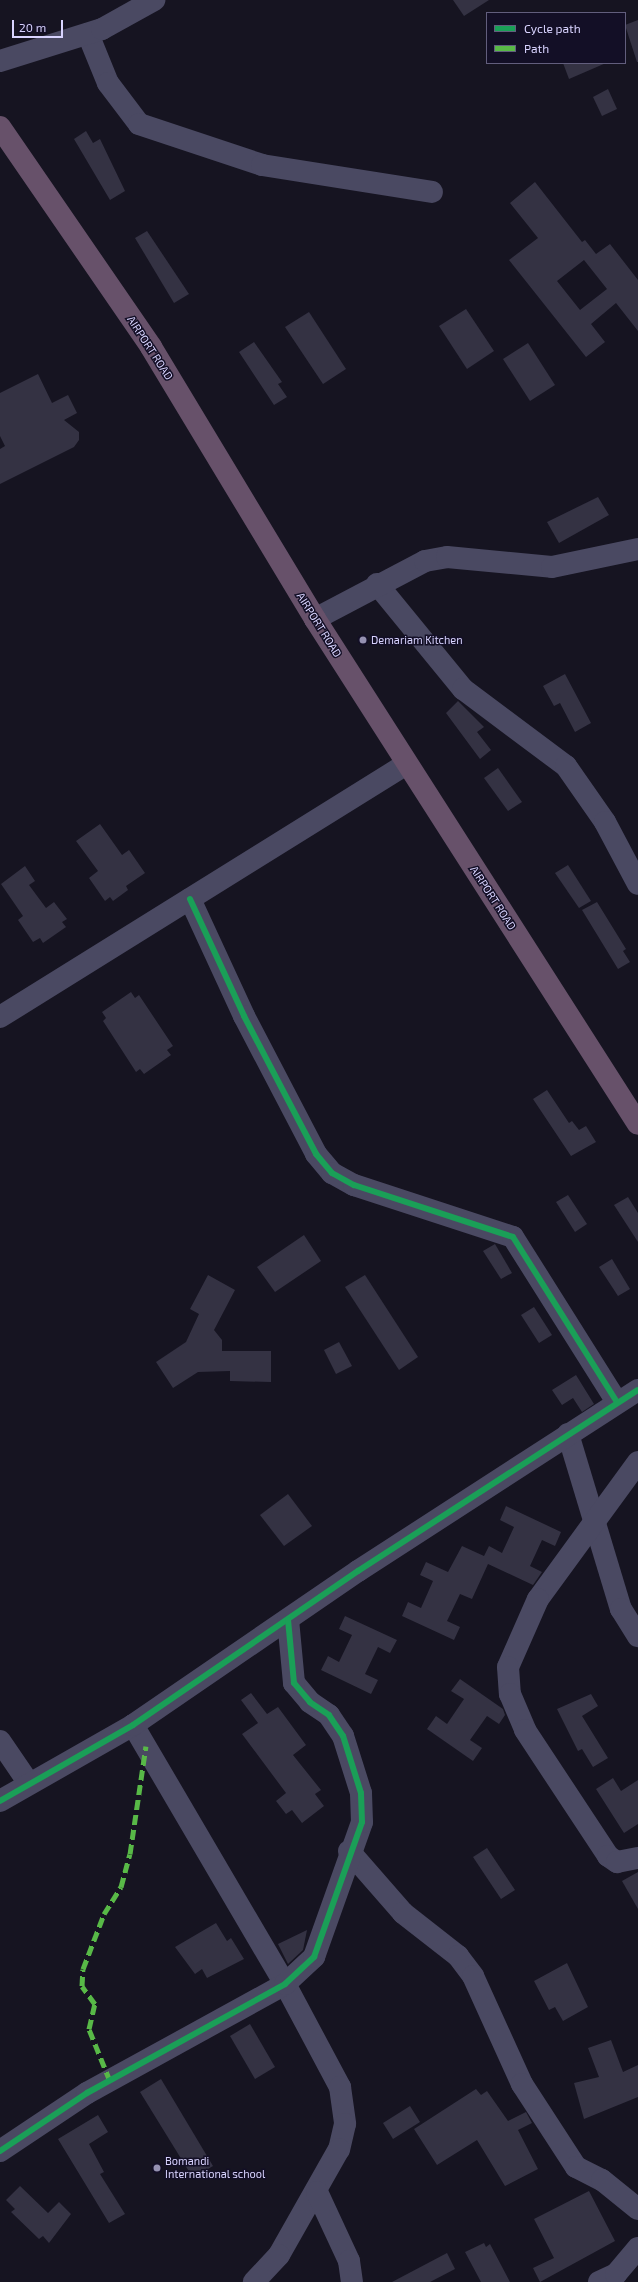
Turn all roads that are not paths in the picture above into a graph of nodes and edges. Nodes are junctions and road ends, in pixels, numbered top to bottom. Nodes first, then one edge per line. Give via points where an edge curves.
1 (154, 0) edge
2 (88, 34) junction
3 (0, 61) edge
4 (0, 127) edge
5 (432, 192) dead end
6 (638, 549) edge
7 (377, 584) junction
8 (315, 619) junction
9 (406, 764) junction
10 (638, 884) edge
11 (190, 899) junction
12 (0, 1017) edge
13 (638, 1124) edge
14 (632, 1395) edge
15 (568, 1434) junction
16 (638, 1462) edge
17 (594, 1524) junction
18 (288, 1620) junction
19 (638, 1636) edge
20 (133, 1725) junction
21 (0, 1741) edge
22 (28, 1782) junction
23 (0, 1801) edge
24 (349, 1851) junction
25 (638, 1858) edge
26 (285, 1984) junction
27 (0, 2151) edge
28 (317, 2192) junction
29 (638, 2209) edge
30 (638, 2248) edge
31 (254, 2282) edge
32 (352, 2282) edge
33 (599, 2282) edge

1 - 2 street
2 - 3 street
2 - 5 street via 108,83 139,124 262,165
4 - 8 highway, AIRPORT ROAD via 151,347
6 - 7 street via 552,567 447,557 425,561
7 - 8 street
7 - 10 street via 463,689 566,766 602,815
8 - 9 highway, AIRPORT ROAD
9 - 11 street
9 - 13 highway, AIRPORT ROAD
11 - 12 street
11 - 14 street via 244,1016 316,1154 332,1173 354,1185 513,1237
14 - 15 street
15 - 17 street
15 - 18 street
16 - 17 street
17 - 19 street via 621,1609
17 - 25 street via 538,1598 508,1667 510,1694 525,1730 608,1856 617,1862
18 - 20 street
18 - 24 street via 294,1683 310,1702 329,1715 344,1736 361,1793 362,1822
20 - 22 street
20 - 26 street
21 - 22 street
22 - 23 street
24 - 26 street via 324,1936 314,1957
24 - 29 street via 403,1913 458,1956 473,1976 522,2084 567,2156 576,2167 602,2180
26 - 27 street via 87,2093
26 - 28 street via 340,2087 345,2124 339,2149
28 - 31 street via 288,2235 279,2255
28 - 32 street via 349,2261
30 - 33 street via 616,2274

